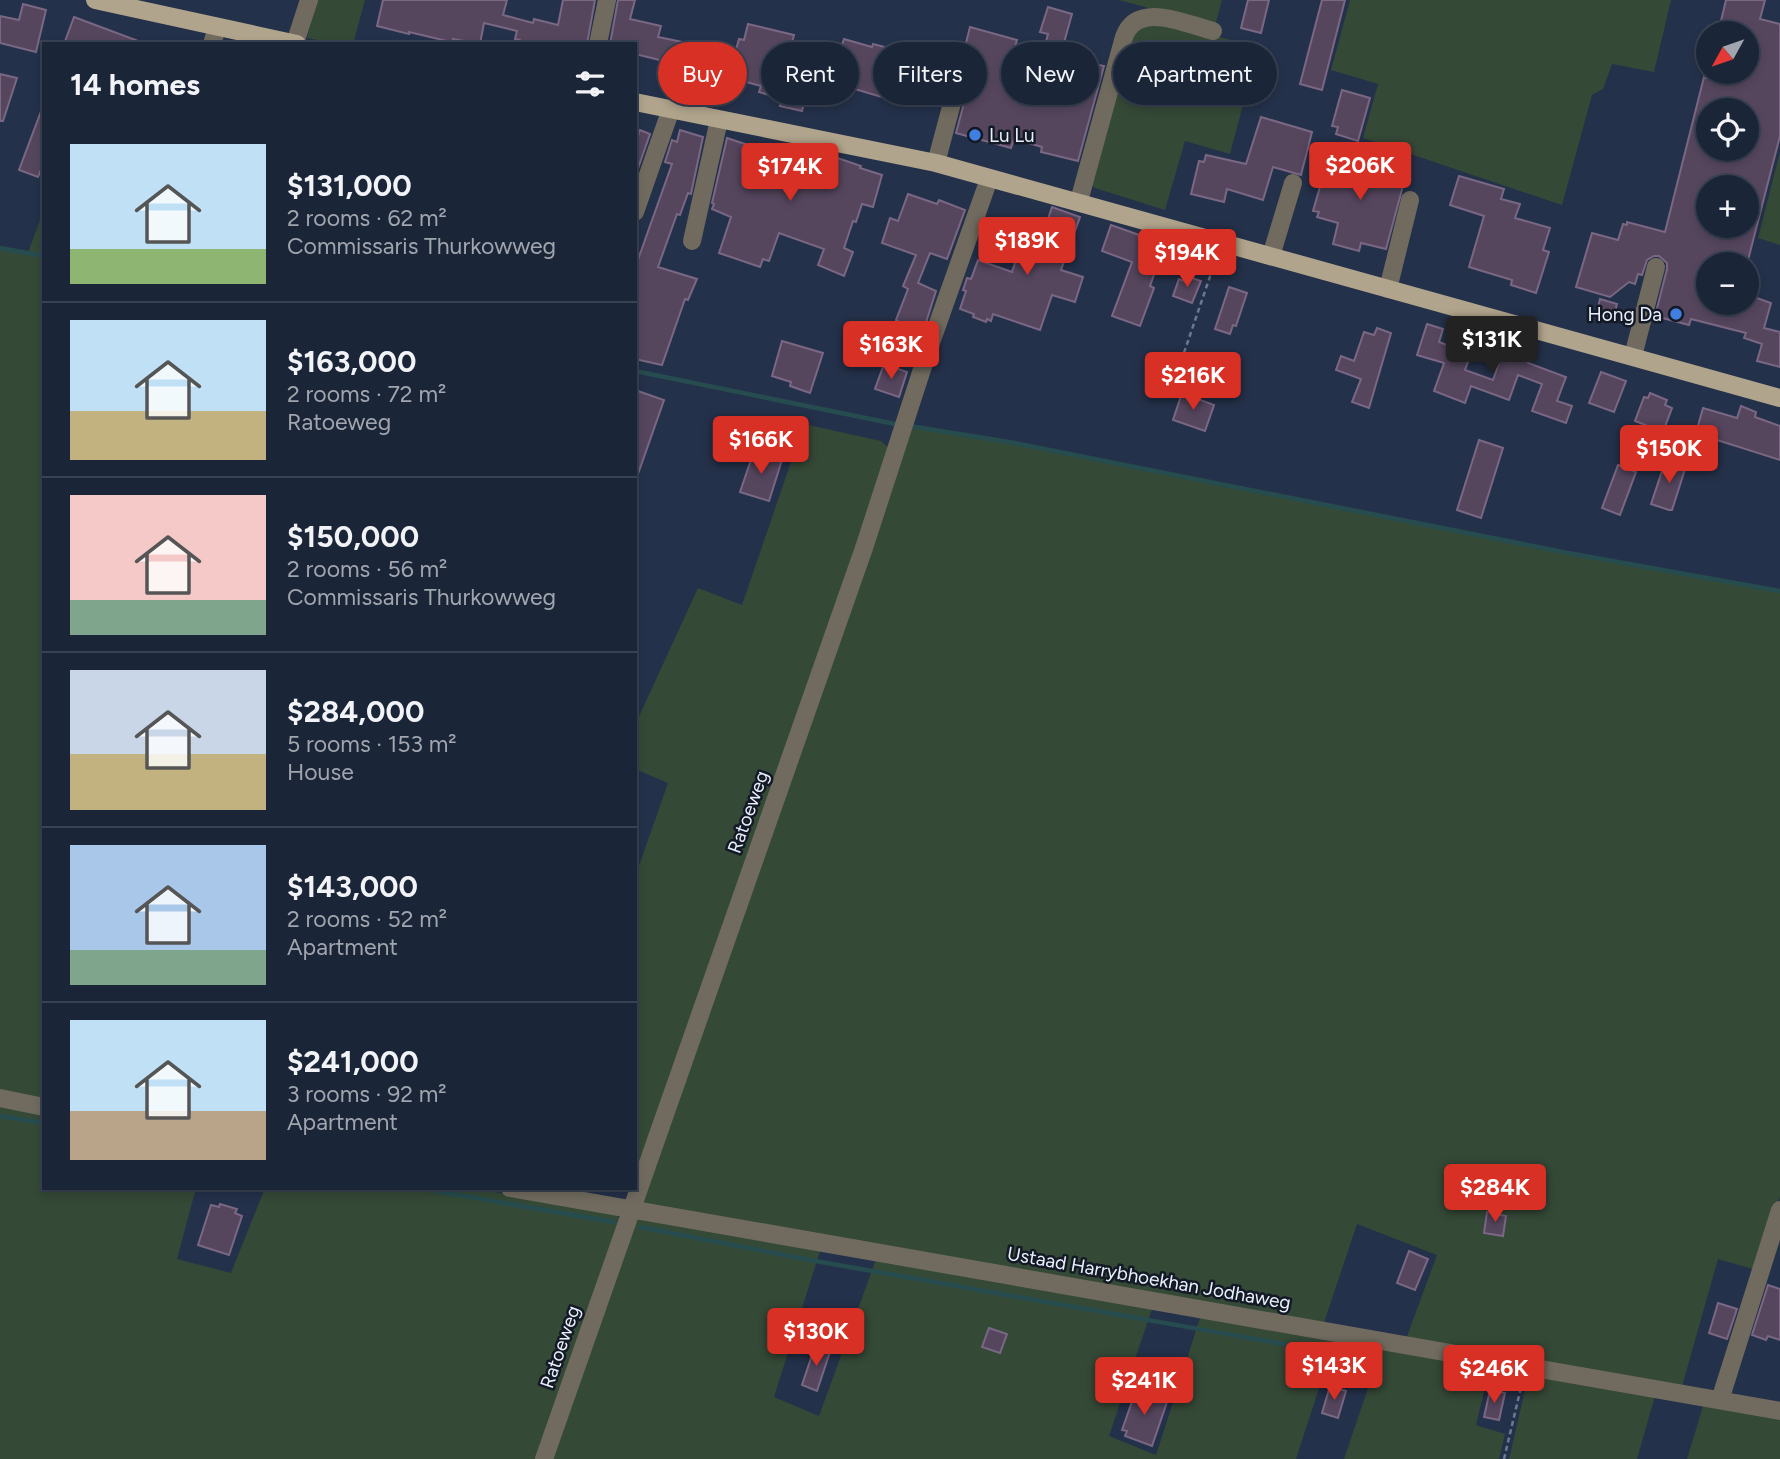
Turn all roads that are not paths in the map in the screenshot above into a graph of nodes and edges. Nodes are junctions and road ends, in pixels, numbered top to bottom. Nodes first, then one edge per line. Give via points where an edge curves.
1 (96, 0) edge
2 (309, 0) edge
3 (607, 0) edge
4 (1213, 31) dead end
5 (214, 36) edge
6 (276, 42) edge
7 (297, 42) edge
8 (598, 42) edge
9 (637, 102) edge
10 (951, 105) edge
11 (671, 109) junction
12 (719, 120) junction
13 (936, 163) junction
14 (989, 178) junction
15 (1293, 183) dead end
16 (1410, 200) dead end
17 (1079, 201) junction
18 (637, 206) edge
19 (692, 241) dead end
20 (1271, 256) junction
21 (1656, 267) dead end
22 (1388, 289) junction
23 (1633, 356) junction
24 (1780, 398) edge
25 (0, 1098) edge
26 (42, 1107) edge
27 (522, 1190) edge
28 (632, 1208) junction
29 (1780, 1210) edge
30 (1720, 1400) junction
31 (1780, 1411) edge
32 (544, 1459) edge

1 - 5 main road
2 - 7 street
3 - 8 street
4 - 17 street via 1153,16 1131,23
5 - 6 main road
9 - 11 main road
10 - 13 street
11 - 12 main road
11 - 18 street
12 - 13 main road
12 - 19 street
13 - 14 main road
14 - 17 main road
14 - 28 street, Ratoeweg
15 - 20 street
16 - 22 street
17 - 20 main road
20 - 22 main road
21 - 23 street
22 - 23 main road
23 - 24 main road
25 - 26 street
27 - 28 street, Ustaad Harrybhoekhan Jodhaweg
28 - 30 street, Ustaad Harrybhoekhan Jodhaweg
28 - 32 street, Ratoeweg
29 - 30 street
30 - 31 street, Ustaad Harrybhoekhan Jodhaweg

